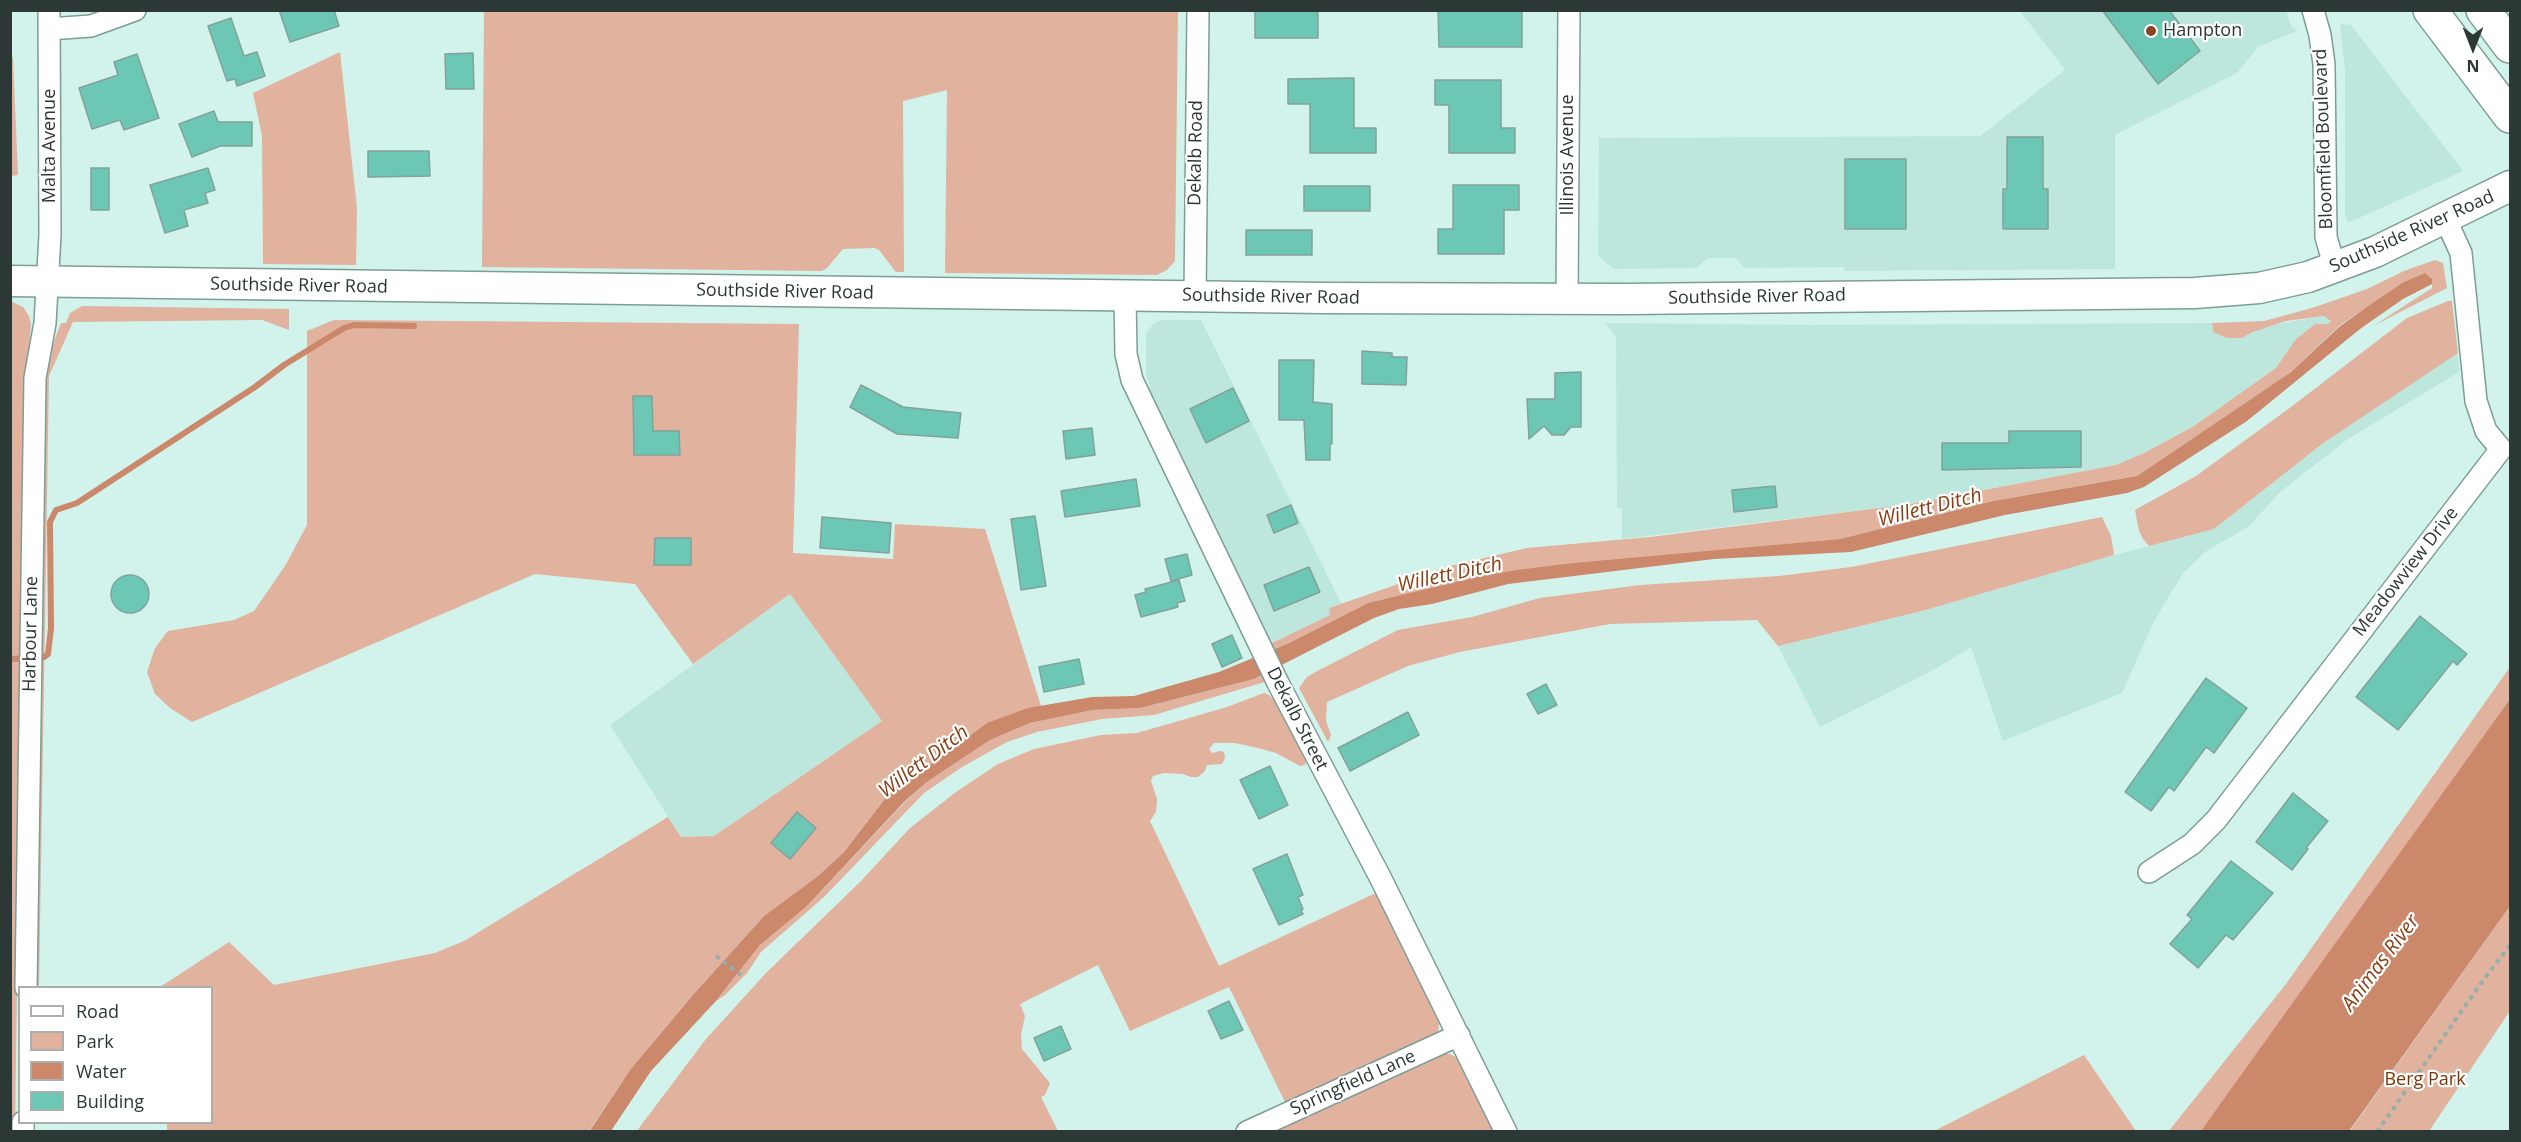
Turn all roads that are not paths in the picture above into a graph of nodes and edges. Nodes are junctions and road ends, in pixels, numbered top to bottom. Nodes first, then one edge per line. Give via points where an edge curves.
1 (135, 10) edge
2 (1198, 10) edge
3 (1569, 10) edge
4 (2313, 10) edge
5 (2430, 10) edge
6 (2483, 10) edge
7 (49, 20) edge
8 (2511, 46) edge
9 (2511, 116) edge
10 (2511, 186) edge
11 (2445, 218) junction
12 (2335, 268) junction
13 (10, 281) edge
14 (48, 282) junction
15 (1125, 296) junction
16 (1195, 296) junction
17 (1567, 299) junction
18 (2149, 872) dead end
19 (26, 986) edge
20 (1459, 1035) junction
21 (1247, 1131) edge
22 (1506, 1131) edge

1 - 7 street via 91,26
2 - 16 street, Dekalb Road
3 - 17 street, Illinois Avenue
4 - 12 street, Bloomfield Boulevard via 2324,64 2326,237
5 - 9 main road
6 - 8 main road
7 - 14 street, Malta Avenue
10 - 11 main road, Southside River Road
11 - 12 main road, Southside River Road
11 - 18 street, Meadowview Drive via 2461,253 2476,401 2486,431 2500,449 2216,820 2192,844
12 - 17 main road, Southside River Road via 2286,283 2195,293
13 - 14 main road, Southside River Road
14 - 15 main road, Southside River Road
14 - 19 street, Harbour Lane via 35,378
15 - 16 main road, Southside River Road
15 - 20 street, Dekalb Street via 1126,354 1132,380 1276,677
16 - 17 main road, Southside River Road
20 - 21 street, Springfield Lane
20 - 22 street, Dekalb Street

